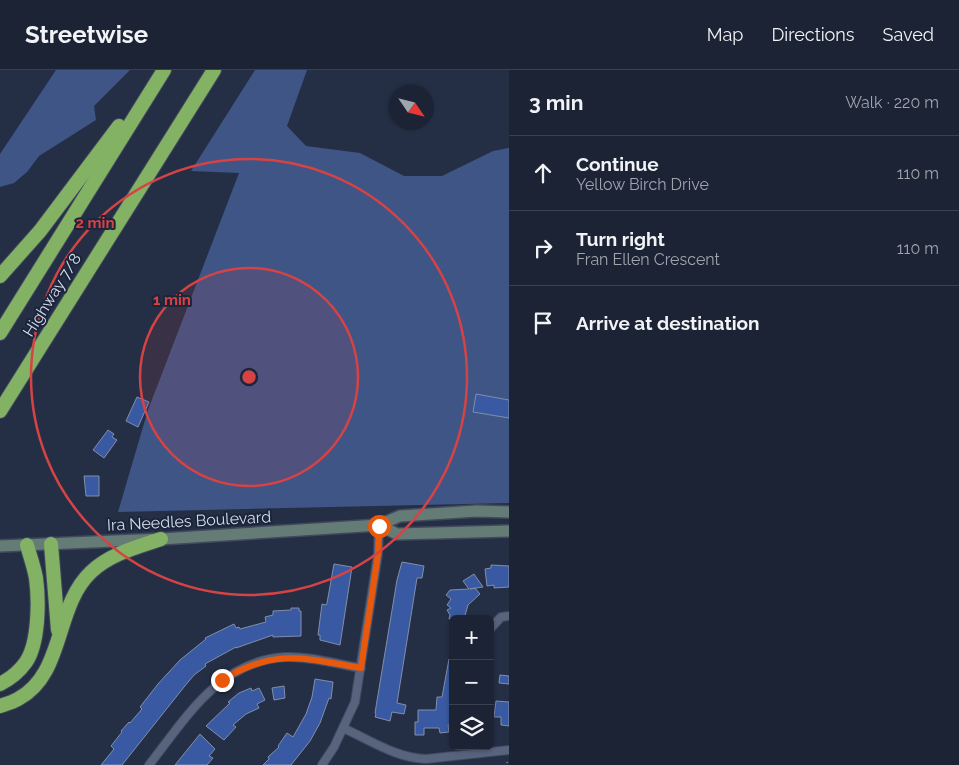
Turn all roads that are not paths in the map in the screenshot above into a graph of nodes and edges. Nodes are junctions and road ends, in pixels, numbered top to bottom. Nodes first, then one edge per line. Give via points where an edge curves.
1 (163, 70) edge
2 (214, 70) edge
3 (0, 276) edge
4 (0, 333) edge
5 (0, 411) edge
6 (509, 512) edge
7 (379, 526) junction
8 (509, 531) edge
9 (161, 539) junction
10 (51, 544) junction
11 (27, 545) junction
12 (0, 546) edge
13 (509, 616) edge
14 (494, 625) edge
15 (59, 638) junction
16 (361, 668) junction
17 (0, 684) edge
18 (0, 706) edge
19 (343, 728) junction
20 (471, 750) edge
21 (494, 750) edge
22 (509, 750) edge
23 (149, 765) edge
24 (322, 765) edge

1 - 3 highway via 40,231
1 - 4 highway, Highway 7/8
2 - 5 highway, Highway 7/8
6 - 7 main road, Ira Needles Boulevard via 400,516
7 - 8 main road, Ira Needles Boulevard via 397,534
7 - 9 main road, Ira Needles Boulevard
7 - 16 street via 378,554
9 - 10 main road, Ira Needles Boulevard
9 - 15 highway via 117,555 92,571 76,590 63,619
10 - 11 main road, Ira Needles Boulevard
10 - 15 highway
11 - 12 main road, Ira Needles Boulevard
11 - 17 highway via 36,579 34,642 27,661 11,678
13 - 14 street
15 - 18 highway via 37,684 18,699
16 - 19 street via 355,702
16 - 23 street via 286,657 245,667 211,688
19 - 20 street via 414,759
19 - 24 street
21 - 22 street

